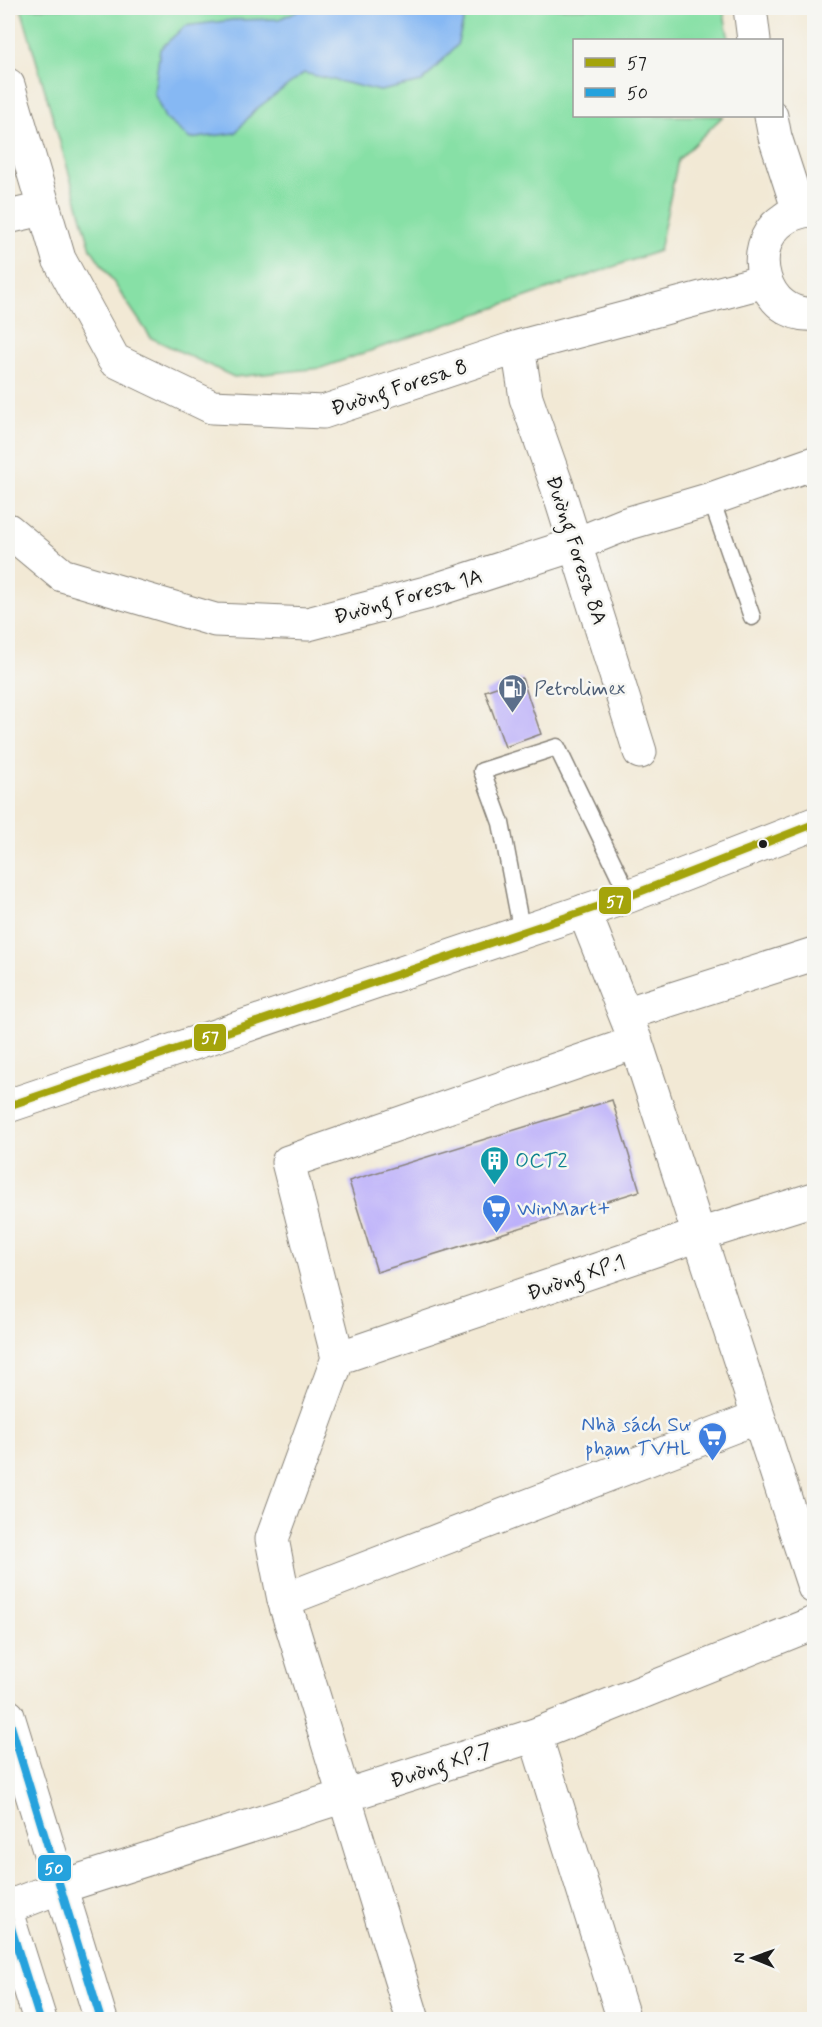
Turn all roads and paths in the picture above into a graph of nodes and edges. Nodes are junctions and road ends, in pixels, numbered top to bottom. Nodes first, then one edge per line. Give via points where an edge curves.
1 (750, 8) edge
2 (754, 39) edge
3 (8, 85) edge
4 (771, 117) edge
5 (43, 208) junction
6 (807, 210) edge
7 (8, 217) edge
8 (765, 281) junction
9 (813, 319) edge
10 (518, 347) junction
11 (814, 463) edge
12 (711, 499) junction
13 (8, 530) edge
14 (574, 544) junction
15 (753, 617) dead end
16 (640, 752) dead end
17 (814, 824) edge
18 (629, 896) junction
19 (584, 911) junction
20 (522, 933) junction
21 (814, 954) edge
22 (631, 1028) junction
23 (8, 1106) edge
24 (814, 1198) edge
25 (699, 1235) junction
26 (338, 1358) junction
27 (758, 1416) junction
28 (814, 1587) edge
29 (284, 1600) junction
30 (814, 1623) edge
31 (8, 1716) edge
32 (535, 1735) junction
33 (344, 1796) junction
34 (60, 1887) junction
35 (8, 1907) edge
36 (8, 1918) edge
37 (40, 2019) edge
38 (101, 2019) edge
39 (413, 2019) edge
40 (624, 2019) edge

1 - 2 street
3 - 5 street, Đường Foresa 8
4 - 6 street via 775,137
5 - 7 street
5 - 10 street, Đường Foresa 8 via 59,259 114,360 212,407 323,412
6 - 8 street via 783,219 771,231 763,247 761,265
8 - 9 street via 782,304
8 - 10 street, Đường Foresa 8
10 - 14 street, Đường Foresa 8A via 526,398
11 - 12 street, Đường Foresa 1A
12 - 14 street, Đường Foresa 1A
12 - 15 lane
13 - 14 street, Đường Foresa 1A via 62,574 215,620 308,624 426,593
14 - 16 street, Đường Foresa 8A
17 - 18 street
18 - 19 street
18 - 20 lane via 557,747 482,771 501,823
19 - 20 street
19 - 22 street
20 - 23 street
21 - 22 street
22 - 25 street
22 - 26 street via 288,1162
24 - 25 street, Đường XP.1
25 - 26 street, Đường XP.1
25 - 27 street
26 - 29 street via 272,1539
27 - 28 street
27 - 29 street
29 - 33 street
30 - 32 street, Đường XP.7
31 - 34 street
32 - 33 street, Đường XP.7
32 - 40 street
33 - 34 street, Đường XP.7
33 - 39 street
34 - 35 street, Đường XP.7
34 - 38 street
36 - 37 street

